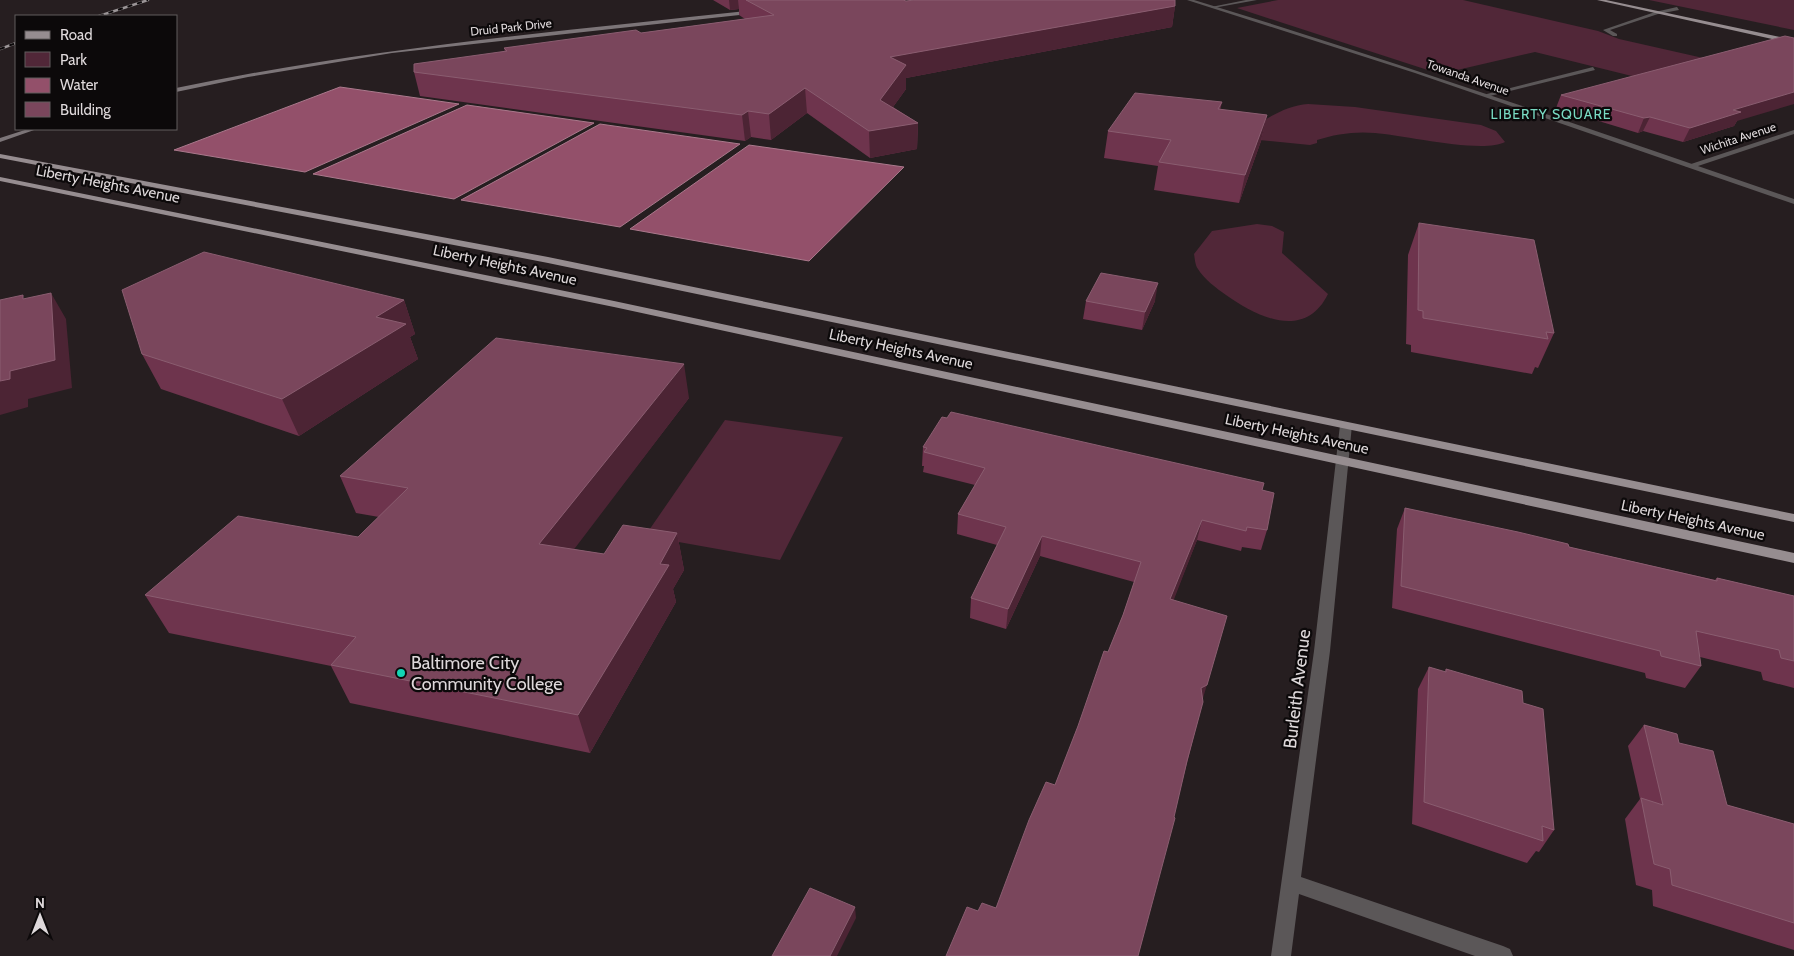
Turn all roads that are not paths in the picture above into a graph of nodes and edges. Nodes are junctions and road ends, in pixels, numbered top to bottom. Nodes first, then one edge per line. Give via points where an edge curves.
1 (1189, 0) edge
2 (1255, 0) edge
3 (1599, 0) edge
4 (1658, 5) dead end
5 (1213, 7) junction
6 (1677, 9) junction
7 (767, 10) edge
8 (1686, 11) dead end
9 (1657, 13) junction
10 (1615, 35) dead end
11 (1794, 42) edge
12 (1593, 69) dead end
13 (178, 90) edge
14 (1486, 95) junction
15 (31, 130) edge
16 (1794, 132) edge
17 (0, 140) edge
18 (0, 156) edge
19 (1689, 166) junction
20 (0, 179) edge
21 (1794, 202) edge
22 (1346, 425) junction
23 (1341, 461) junction
24 (1794, 518) edge
25 (1794, 558) edge
26 (1292, 883) junction
27 (1280, 956) edge
28 (1502, 956) edge

1 - 5 street, Towanda Avenue
2 - 5 street
3 - 9 main road
4 - 6 main road
5 - 14 street, Towanda Avenue via 1315,37
6 - 8 main road
6 - 9 street
7 - 13 main road, Druid Park Drive via 341,58
9 - 10 street via 1606,30
9 - 11 main road
12 - 14 street
14 - 19 street, Towanda Avenue
15 - 17 main road
16 - 19 street, Wichita Avenue
18 - 22 main road, Liberty Heights Avenue via 548,260
19 - 21 street, Towanda Avenue
20 - 23 main road, Liberty Heights Avenue via 624,306
22 - 23 street, Burleith Avenue
22 - 24 main road, Liberty Heights Avenue
23 - 25 main road, Liberty Heights Avenue
23 - 26 street, Burleith Avenue via 1322,651
26 - 27 street, Burleith Avenue
26 - 28 street

